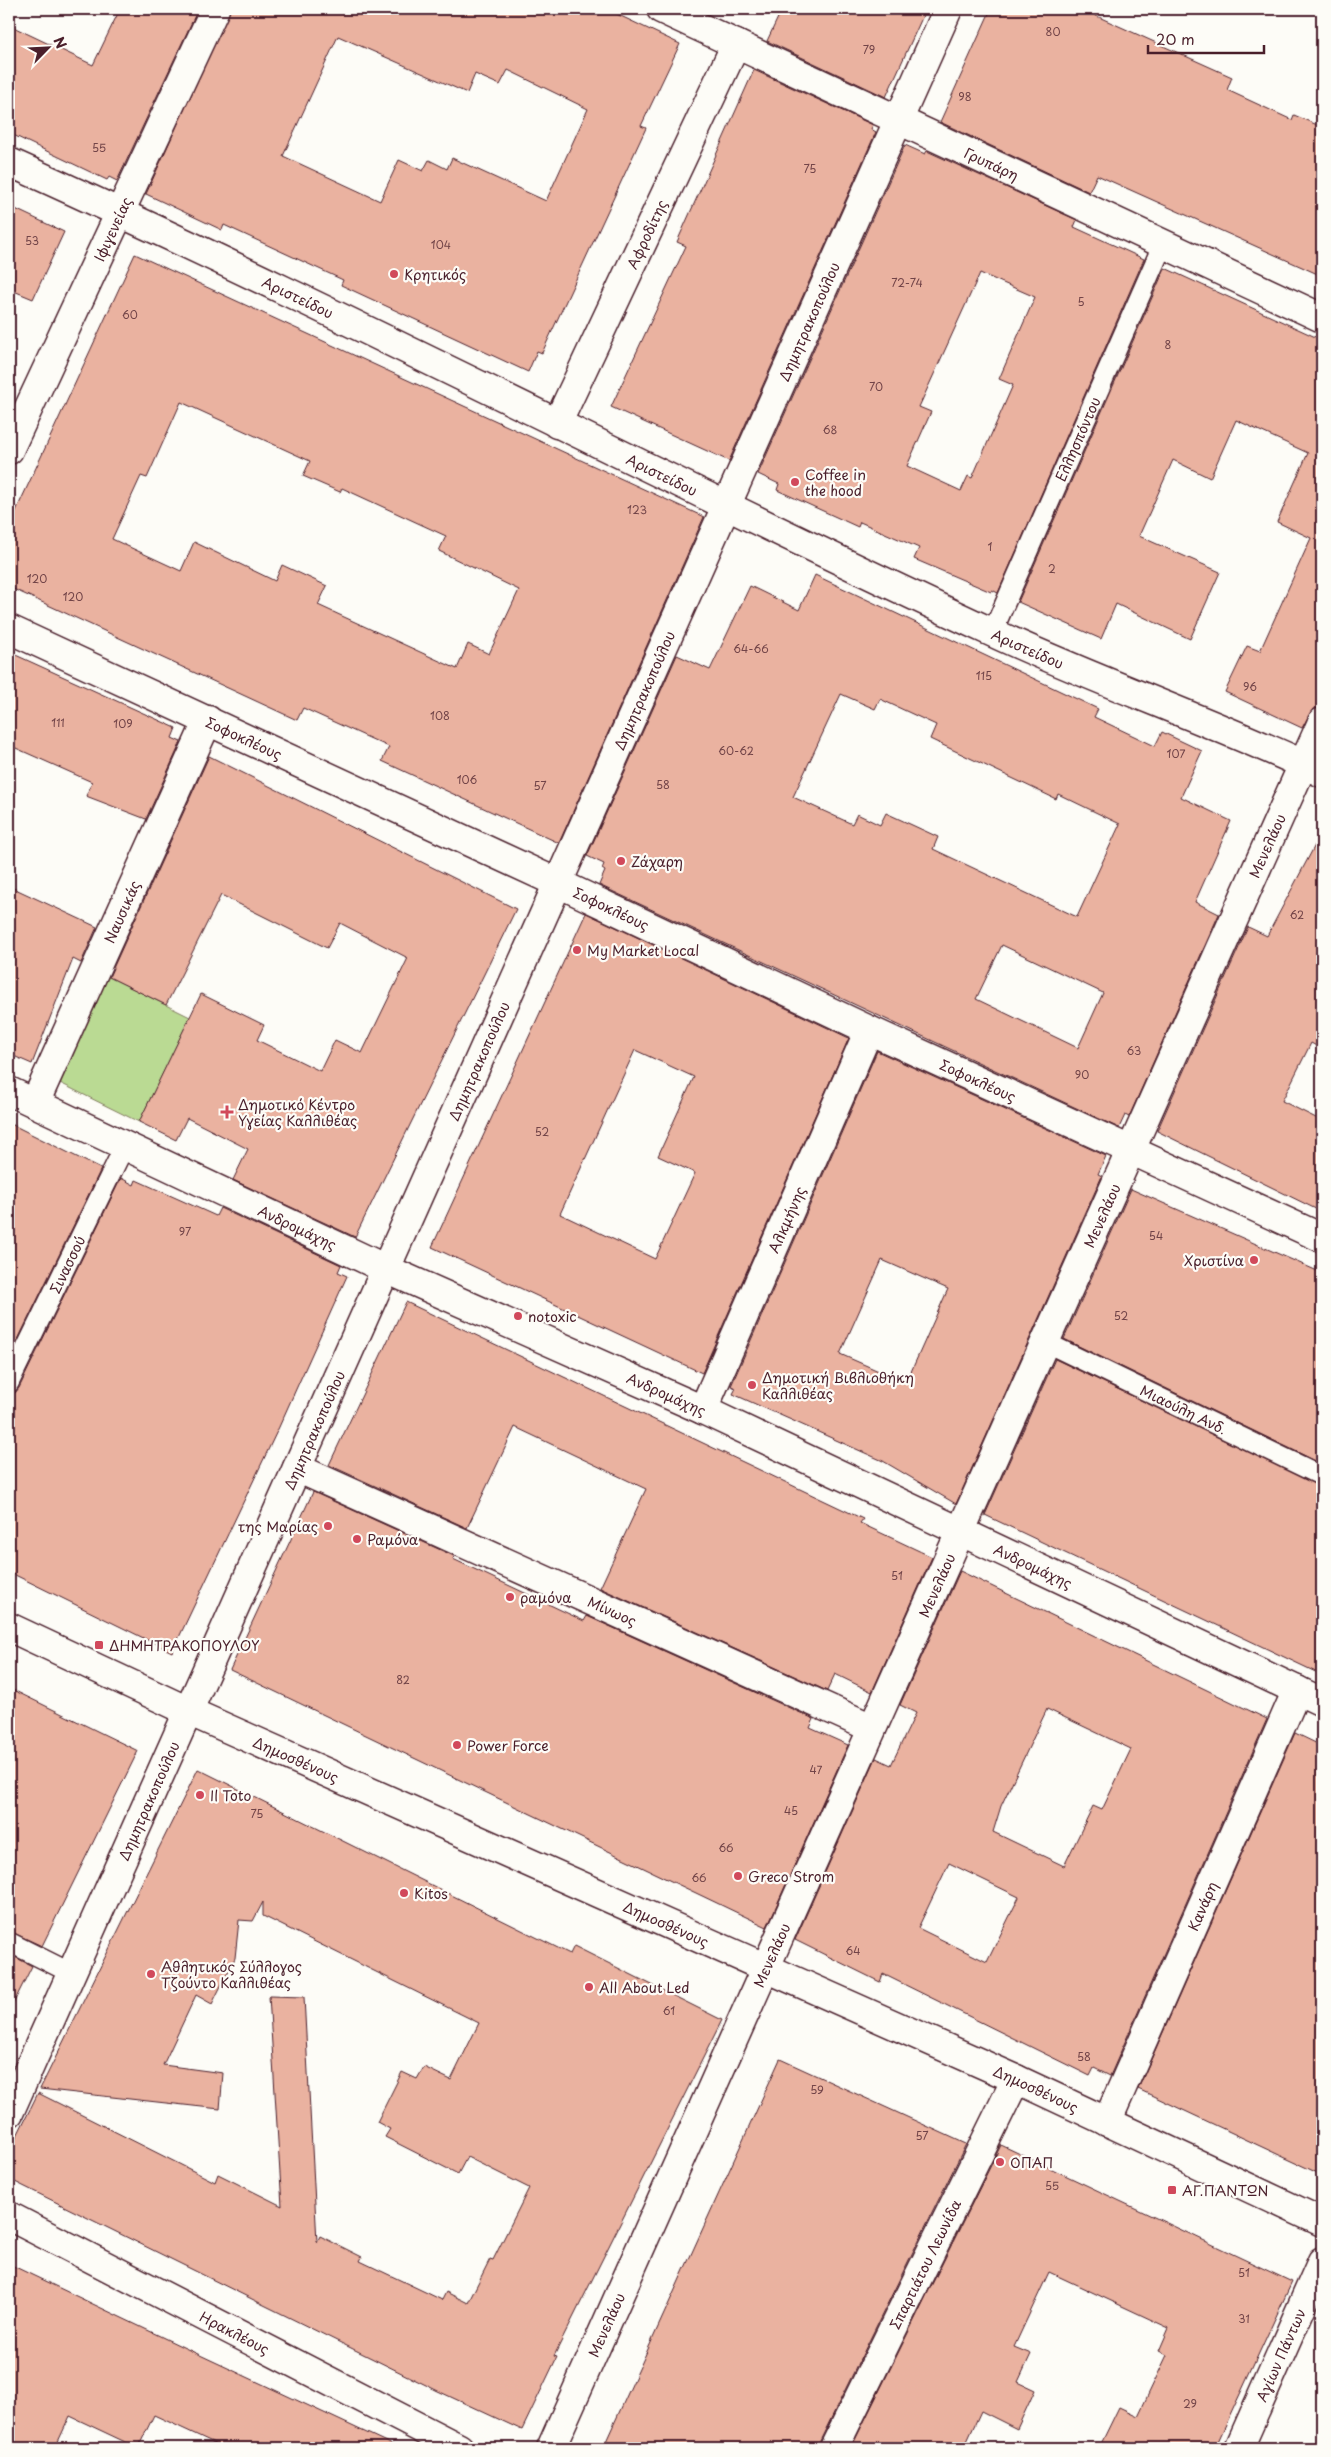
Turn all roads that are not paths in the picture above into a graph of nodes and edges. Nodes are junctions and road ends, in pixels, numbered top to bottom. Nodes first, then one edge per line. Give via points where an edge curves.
1 (215, 9) edge
2 (661, 9) edge
3 (948, 9) edge
4 (736, 44) junction
5 (898, 120) junction
6 (9, 162) edge
7 (120, 212) junction
8 (1163, 244) junction
9 (1322, 318) edge
10 (557, 424) junction
11 (9, 450) edge
12 (726, 507) junction
13 (9, 628) edge
14 (992, 633) junction
15 (208, 720) junction
16 (1322, 722) edge
17 (1313, 769) edge
18 (558, 882) junction
19 (869, 1030) junction
20 (9, 1091) edge
21 (35, 1104) junction
22 (125, 1145) junction
23 (1131, 1149) junction
24 (1322, 1238) edge
25 (386, 1269) junction
26 (1045, 1342) junction
27 (9, 1384) edge
28 (703, 1410) junction
29 (297, 1468) junction
30 (1322, 1476) edge
31 (960, 1531) junction
32 (9, 1627) edge
33 (1296, 1690) junction
34 (1322, 1702) edge
35 (188, 1711) junction
36 (872, 1728) junction
37 (9, 1942) edge
38 (766, 1968) junction
39 (72, 1973) junction
40 (1016, 2079) junction
41 (9, 2113) edge
42 (1107, 2122) junction
43 (9, 2216) edge
44 (1322, 2222) edge
45 (1322, 2261) edge
46 (459, 2448) edge
47 (551, 2448) edge
48 (834, 2448) edge
49 (1238, 2448) edge

1 - 7 street, Ιφιγενείας
2 - 4 street, Γρυπάρη
3 - 5 street, Δημητρακοπούλου
4 - 5 street, Γρυπάρη
4 - 10 street, Αφροδίτης
5 - 8 street, Γρυπάρη
5 - 12 street, Δημητρακοπούλου
6 - 7 street, Αριστείδου
7 - 10 street, Αριστείδου
7 - 11 street, Ιφιγενείας
8 - 9 street, Γρυπάρη
8 - 14 lane, Ελλησπόντου
10 - 12 street, Αριστείδου
12 - 14 street, Αριστείδου
12 - 18 street, Δημητρακοπούλου
13 - 15 street, Σοφοκλέους
14 - 17 street, Αριστείδου
15 - 18 street, Σοφοκλέους
15 - 21 street, Ναυσικάς
16 - 17 street, Μενελάου
17 - 23 street, Μενελάου
18 - 19 street, Σοφοκλέους
18 - 25 street, Δημητρακοπούλου
19 - 23 street, Σοφοκλέους
19 - 28 street, Αλκμήνης
20 - 21 street, Ανδρομάχης
21 - 22 street, Ανδρομάχης
22 - 25 street, Ανδρομάχης
22 - 27 lane, Σινασσού
23 - 24 street, Σοφοκλέους
23 - 26 street, Μενελάου
25 - 28 street, Ανδρομάχης
25 - 29 street, Δημητρακοπούλου
26 - 30 lane, Μιαούλη Ανδ.
26 - 31 street, Μενελάου
28 - 31 street, Ανδρομάχης
29 - 35 street, Δημητρακοπούλου
29 - 36 street, Μίνωος
31 - 33 street, Ανδρομάχης
31 - 36 street, Μενελάου
32 - 35 street, Δημοσθένους
33 - 34 street, Ανδρομάχης
33 - 42 street, Κανάρη
35 - 38 street, Δημοσθένους
35 - 39 street, Δημητρακοπούλου
36 - 38 street, Μενελάου
37 - 39 lane
38 - 40 street, Δημοσθένους
38 - 47 street, Μενελάου
39 - 41 street, Δημητρακοπούλου
40 - 42 street, Δημοσθένους
40 - 48 street, Σπαρτιάτου Λεωνίδα
42 - 44 street, Δημοσθένους
43 - 46 street, Ηρακλέους
45 - 49 street, Αγίων Πάντων

